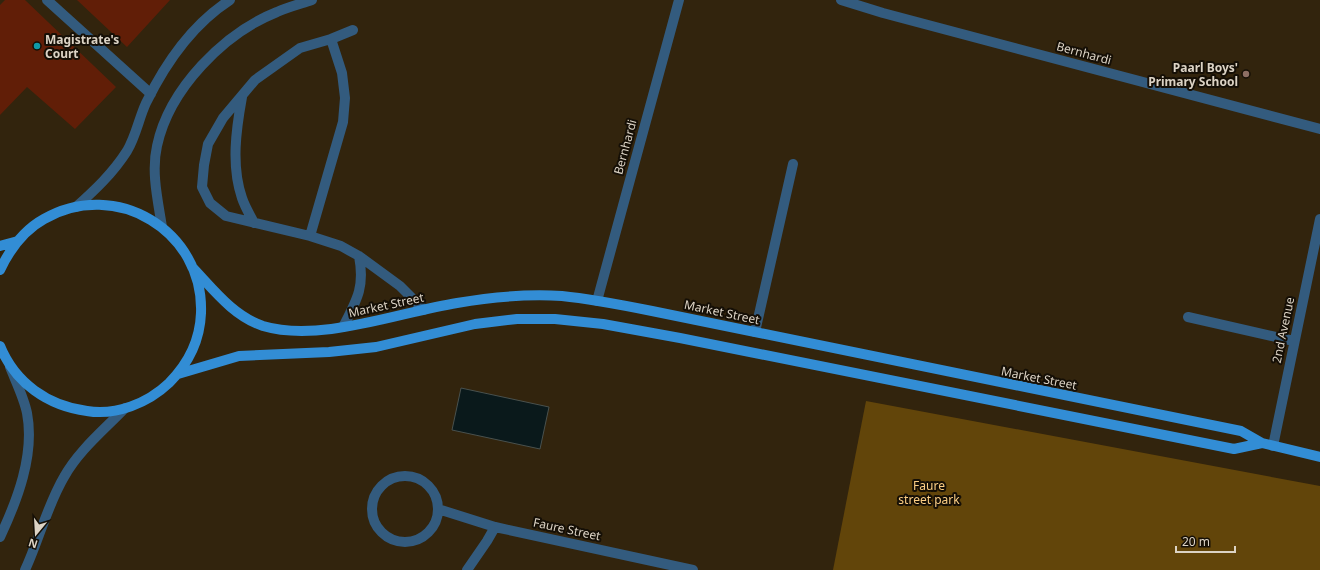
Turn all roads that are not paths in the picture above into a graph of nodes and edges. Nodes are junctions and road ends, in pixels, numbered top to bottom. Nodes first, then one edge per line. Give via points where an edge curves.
1 (47, 0) edge
2 (230, 0) edge
3 (312, 0) edge
4 (679, 0) edge
5 (841, 0) edge
6 (353, 30) dead end
7 (330, 39) junction
8 (151, 94) junction
9 (242, 96) junction
10 (1320, 129) edge
11 (793, 164) dead end
12 (76, 207) junction
13 (1320, 219) edge
14 (254, 223) junction
15 (162, 227) junction
16 (310, 236) junction
17 (18, 241) junction
18 (0, 246) edge
19 (359, 256) junction
20 (192, 266) junction
21 (0, 270) edge
22 (598, 301) junction
23 (424, 310) junction
24 (1188, 317) dead end
25 (343, 327) junction
26 (755, 332) junction
27 (1294, 341) junction
28 (0, 346) edge
29 (9, 364) junction
30 (178, 374) junction
31 (125, 408) junction
32 (1262, 443) junction
33 (1273, 446) junction
34 (1320, 457) edge
35 (438, 509) junction
36 (495, 527) junction
37 (0, 538) edge
38 (25, 570) edge
39 (467, 570) edge
40 (693, 570) edge

1 - 8 street
2 - 8 street via 188,38 163,71
3 - 15 street via 276,12 248,27 204,62 186,85 171,110 156,146 155,171
4 - 22 street, Bernhardi
5 - 10 street, Bernhardi
6 - 7 street
7 - 9 street via 300,48 255,80
7 - 16 street via 342,73 345,98 343,122
8 - 12 street via 119,164 104,182
9 - 14 street via 237,127 236,165 242,197
9 - 14 street via 223,118 208,144 202,187 210,203 226,216
11 - 26 street
12 - 15 main road via 94,204 130,210
12 - 17 main road via 59,211 44,219
13 - 27 street, 2nd Avenue
14 - 16 street
15 - 20 main road via 184,252
16 - 19 street via 341,246
17 - 18 main road
17 - 21 main road
19 - 23 street via 400,286
19 - 25 street via 363,273 361,286
20 - 25 main road, Market Street via 234,310 248,320 263,326 299,331
20 - 30 main road via 201,304 200,322 196,341
22 - 23 main road, Market Street via 561,296 516,296
22 - 26 main road, Market Street
23 - 25 main road, Market Street
24 - 27 street
26 - 32 main road, Market Street via 1241,431
27 - 33 street, 2nd Avenue
28 - 29 main road
29 - 31 main road via 31,388 59,405 92,412
29 - 37 street via 22,396 29,427 21,484
30 - 31 main road via 145,401
30 - 32 main road, Market Street via 239,356 376,347 475,324 517,319 554,319 603,324 672,337 1234,449
31 - 38 street via 78,456 64,476
32 - 33 main road, Market Street
33 - 34 main road, Market Street
35 - 35 street via 436,522 429,532 418,540 405,542 392,540 382,532 374,522 372,509 374,496 381,486 392,479 405,476 418,478 428,486 436,496
35 - 36 street, Faure Street
36 - 39 street
36 - 40 street, Faure Street

